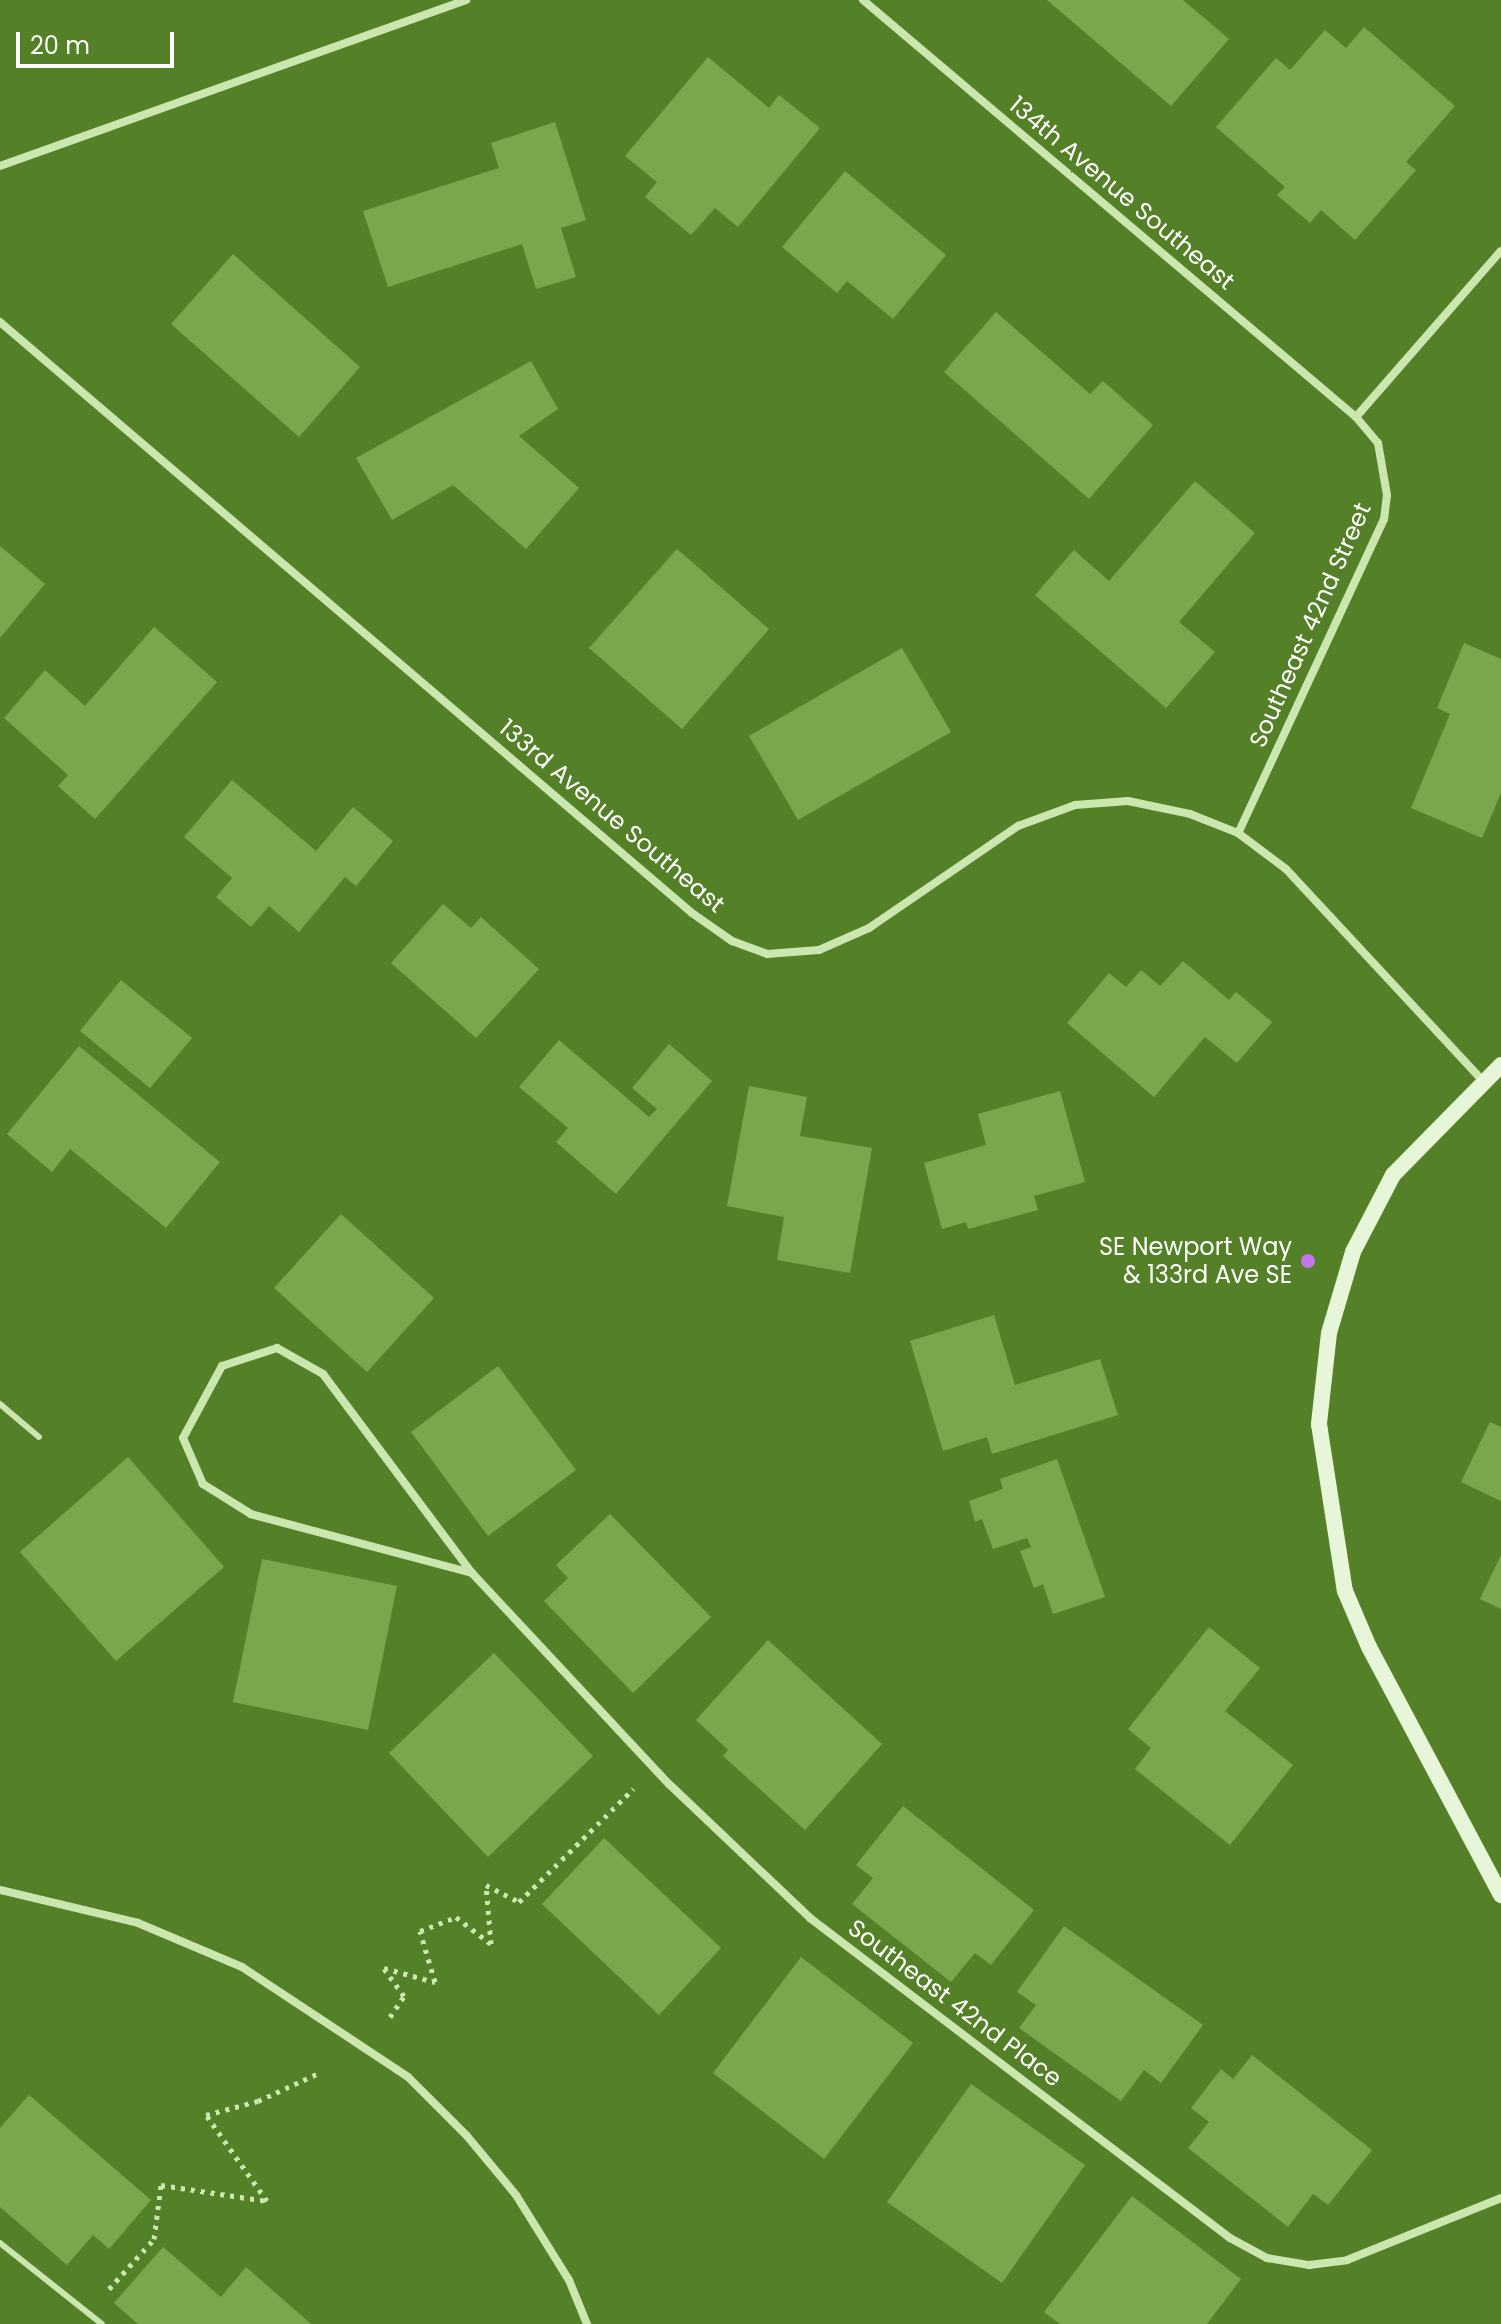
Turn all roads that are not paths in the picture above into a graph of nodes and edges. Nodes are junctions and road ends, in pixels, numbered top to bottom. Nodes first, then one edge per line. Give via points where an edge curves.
1 (466, 0) edge
2 (863, 0) edge
3 (0, 166) edge
4 (1501, 251) edge
5 (0, 322) edge
6 (1356, 417) junction
7 (1238, 833) junction
8 (1501, 1065) edge
9 (1482, 1080) junction
10 (0, 1404) edge
11 (39, 1437) dead end
12 (472, 1573) junction
13 (0, 1890) edge
14 (1501, 1895) edge
15 (1501, 2198) edge
16 (0, 2243) edge
17 (102, 2324) edge
18 (587, 2324) edge

1 - 3 street
2 - 6 street, 134th Avenue Southeast
4 - 6 street
5 - 7 street, 133rd Avenue Southeast via 679,902 732,941 767,954 819,950 869,928 1018,826 1075,805 1128,801 1190,814
6 - 7 street, Southeast 42nd Street via 1378,443 1387,495 1384,519
7 - 9 street, 133rd Avenue Southeast via 1286,869
8 - 9 main road
9 - 14 main road via 1393,1175 1353,1252 1329,1333 1319,1424 1345,1591 1369,1647
10 - 11 lane
12 - 12 street, Southeast 42nd Place via 251,1514 203,1484 183,1438 222,1366 277,1348 323,1374
12 - 15 street, Southeast 42nd Place via 655,1768 810,1918 1230,2238 1267,2258 1309,2265 1347,2260
13 - 18 street via 138,1923 242,1967 408,2077 516,2195 569,2280
16 - 17 lane

